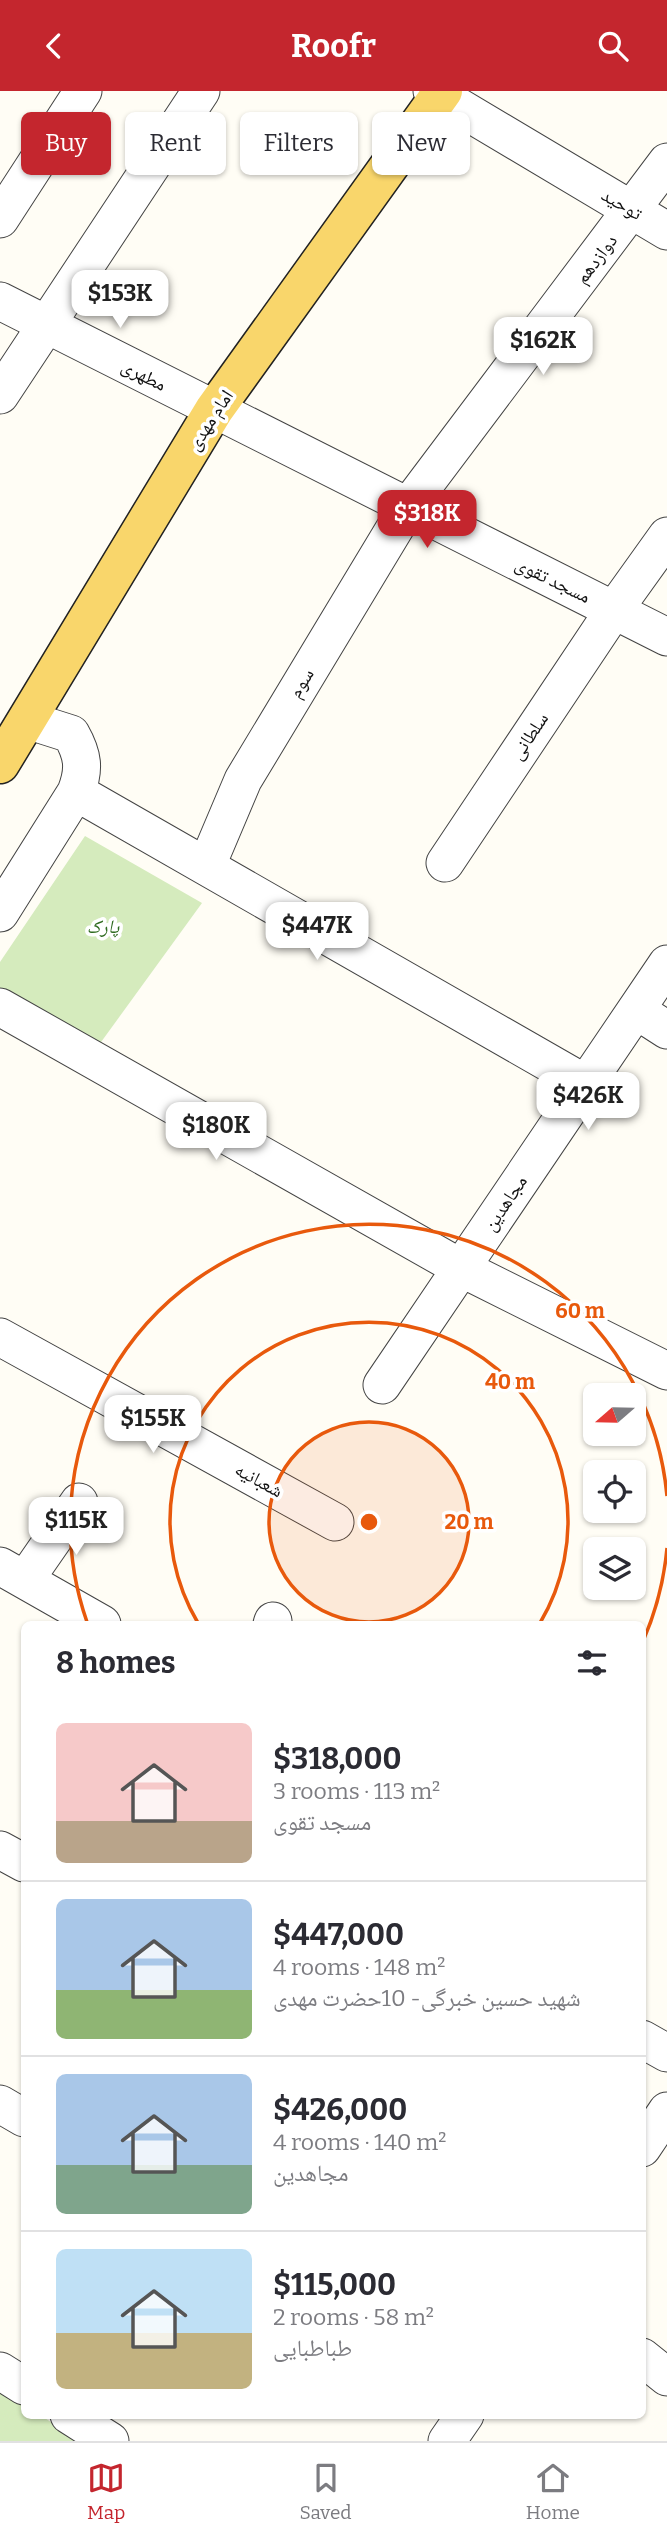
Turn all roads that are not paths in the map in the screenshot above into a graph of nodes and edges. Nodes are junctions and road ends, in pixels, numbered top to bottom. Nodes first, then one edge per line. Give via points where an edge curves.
1 (83, 91) edge
2 (201, 91) edge
3 (438, 93) edge
4 (667, 162) edge
5 (633, 211) junction
6 (0, 219) edge
7 (667, 231) edge
8 (0, 301) edge
9 (46, 325) junction
10 (0, 395) edge
11 (214, 410) junction
12 (407, 508) junction
13 (667, 536) edge
14 (614, 610) junction
15 (667, 637) edge
16 (27, 720) junction
17 (1, 762) edge
18 (76, 792) junction
19 (445, 863) dead end
20 (207, 865) junction
21 (0, 913) edge
22 (667, 964) edge
23 (0, 1007) edge
24 (636, 1010) junction
25 (667, 1030) edge
26 (586, 1084) junction
27 (461, 1268) junction
28 (0, 1337) edge
29 (667, 1371) edge
30 (382, 1385) dead end
31 (79, 1501) dead end
32 (335, 1522) dead end
33 (12, 1573) edge
34 (97, 1621) edge
35 (0, 1850) edge
36 (21, 1861) edge
37 (646, 2041) edge
38 (667, 2053) edge
39 (0, 2104) edge
40 (667, 2112) edge
41 (21, 2116) edge
42 (646, 2142) edge
43 (646, 2360) edge
44 (0, 2371) edge
45 (667, 2377) edge
46 (21, 2384) edge
47 (75, 2419) edge
48 (462, 2419) edge
49 (110, 2441) edge
50 (447, 2441) edge

1 - 6 street
2 - 9 street
3 - 5 street, توحید
3 - 11 main road, امام مهدی
4 - 5 street, دوازدهم
5 - 7 street, توحید
5 - 12 street, دوازدهم
8 - 9 street, مطهری
9 - 10 street
9 - 11 street, مطهری
11 - 12 street, مسجد تقوی
11 - 16 main road, امام مهدی
12 - 14 street, مسجد تقوی
12 - 20 street, سوم via 243,780
13 - 14 street, سلطانی
14 - 15 street, مسجد تقوی
14 - 19 street, سلطانی
16 - 17 main road, امام مهدی
16 - 18 street via 71,734 80,750 83,773
18 - 20 street
18 - 21 street
20 - 26 street
22 - 24 street, مجاهدین
23 - 27 street
24 - 25 street
24 - 26 street, مجاهدین
26 - 27 street, مجاهدین
27 - 29 street
27 - 30 street, مجاهدین
28 - 32 street, شعبانیه
31 - 33 street
33 - 34 street
35 - 36 street
37 - 38 street
39 - 41 street
40 - 42 street
43 - 45 street
44 - 46 street
47 - 49 street
48 - 50 street

